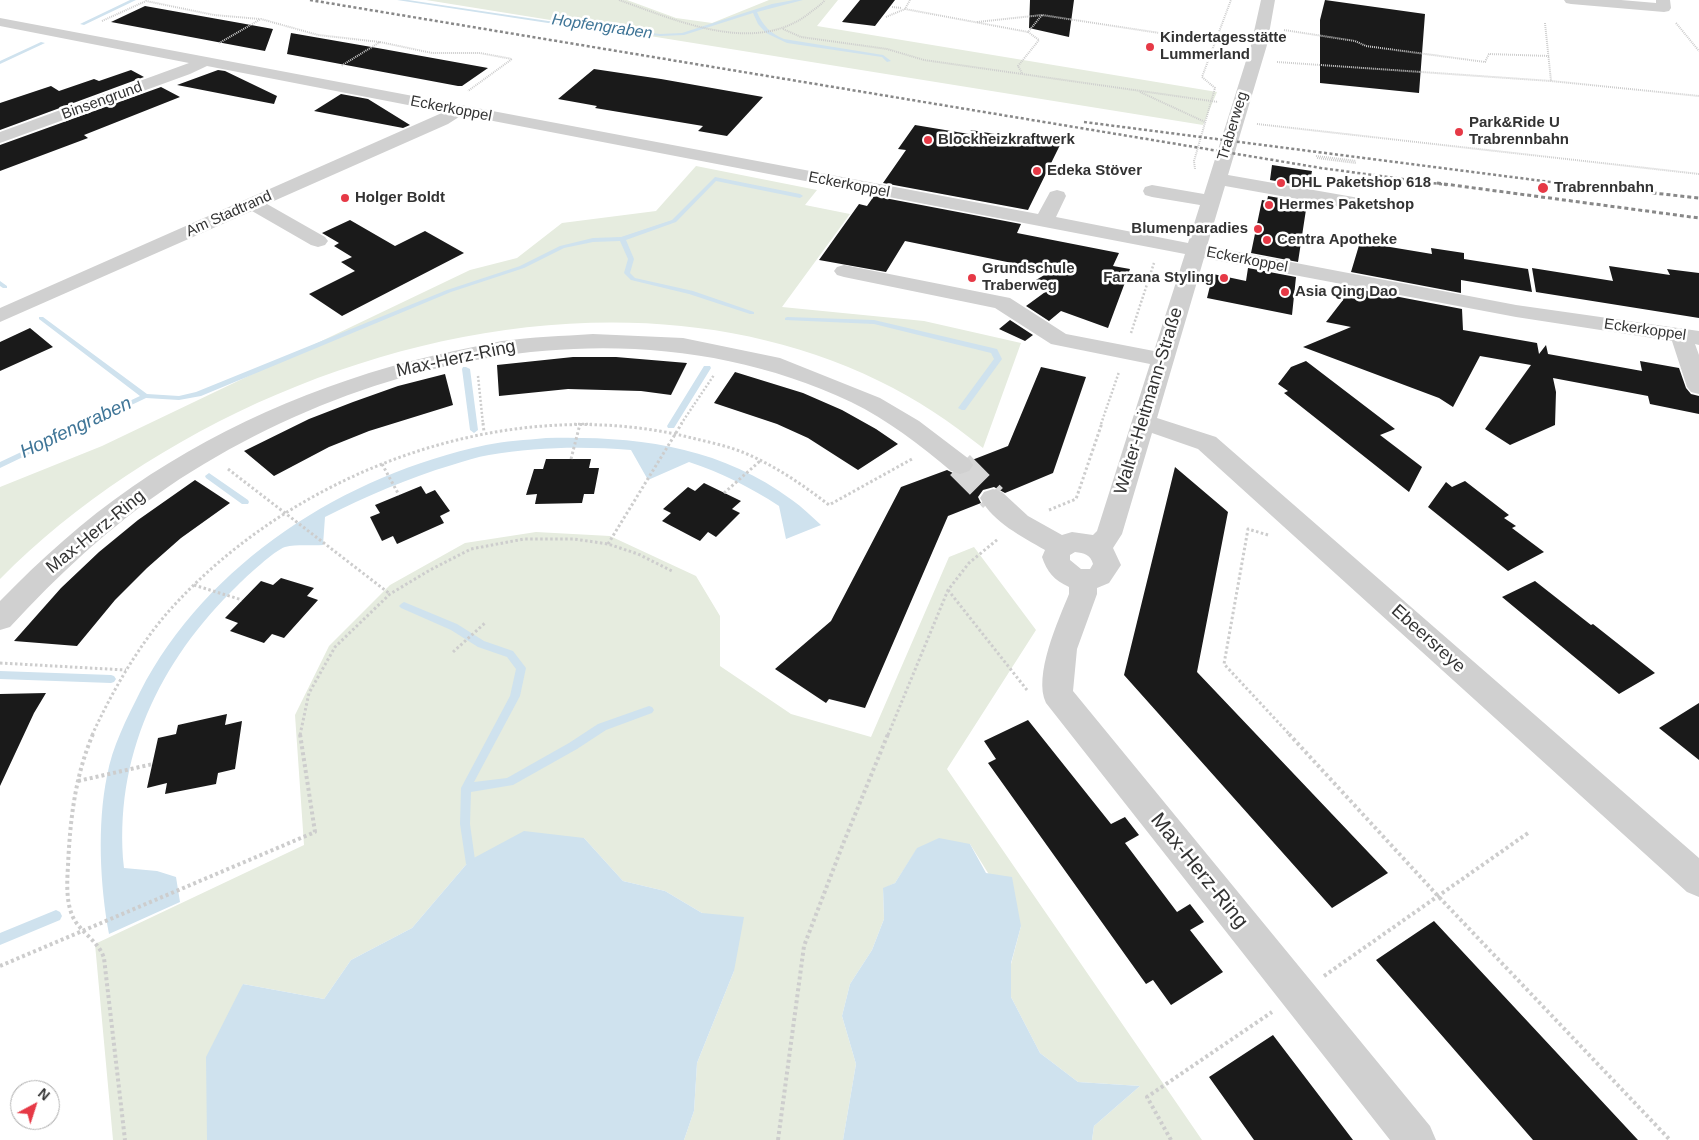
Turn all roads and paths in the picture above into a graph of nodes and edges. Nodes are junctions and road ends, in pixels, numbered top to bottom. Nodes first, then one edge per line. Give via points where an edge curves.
1 (619, 0) edge
2 (825, 0) edge
3 (910, 0) edge
4 (1230, 0) edge
5 (1268, 0) edge
6 (1570, 0) edge
7 (1663, 0) edge
8 (892, 7) dead end
9 (905, 9) junction
10 (1042, 15) junction
11 (886, 17) dead end
12 (261, 19) junction
13 (0, 22) edge
14 (977, 22) junction
15 (1545, 22) dead end
16 (1676, 24) dead end
17 (1264, 28) junction
18 (784, 29) junction
19 (1028, 32) junction
20 (1166, 34) dead end
21 (70, 36) junction
22 (380, 42) junction
23 (1699, 51) edge
24 (1549, 56) junction
25 (197, 60) junction
26 (1254, 60) junction
27 (1022, 73) junction
28 (1551, 81) junction
29 (314, 83) junction
30 (1135, 90) junction
31 (83, 93) dead end
32 (1699, 96) edge
33 (1211, 101) junction
34 (97, 102) junction
35 (451, 109) junction
36 (1237, 113) junction
37 (1205, 122) dead end
38 (0, 138) edge
39 (1316, 157) dead end
40 (1356, 162) dead end
41 (1699, 174) edge
42 (1216, 179) junction
43 (1152, 191) dead end
44 (1056, 196) dead end
45 (1209, 201) junction
46 (253, 204) junction
47 (1359, 204) dead end
48 (1044, 222) junction
49 (318, 241) dead end
50 (1161, 244) junction
51 (1194, 250) junction
52 (844, 271) dead end
53 (0, 316) edge
54 (1690, 337) edge
55 (476, 352) junction
56 (729, 353) junction
57 (1056, 353) dead end
58 (1123, 359) junction
59 (1159, 367) junction
60 (1699, 388) edge
61 (1143, 422) junction
62 (580, 424) junction
63 (484, 432) junction
64 (677, 432) junction
65 (937, 446) junction
66 (205, 452) junction
67 (571, 459) dead end
68 (760, 460) junction
69 (382, 464) junction
70 (960, 465) tunnel mouth
71 (724, 493) dead end
72 (399, 494) dead end
73 (993, 498) tunnel mouth
74 (284, 514) junction
75 (1018, 523) junction
76 (1268, 535) dead end
77 (608, 544) junction
78 (1060, 546) junction
79 (1098, 548) junction
80 (672, 571) dead end
81 (1082, 580) junction
82 (194, 586) junction
83 (948, 590) junction
84 (390, 594) junction
85 (242, 600) dead end
86 (0, 619) edge
87 (485, 623) dead end
88 (453, 652) dead end
89 (0, 664) edge
90 (126, 670) junction
91 (1057, 694) junction
92 (153, 764) dead end
93 (77, 781) junction
94 (1699, 880) edge
95 (85, 931) junction
96 (0, 966) edge
97 (125, 1140) edge
98 (778, 1140) edge
99 (1416, 1140) edge
100 (1670, 1140) edge

1 - 18 path via 669,18 725,31 761,33
2 - 18 path
3 - 9 path
4 - 33 path via 1202,78 1214,88
5 - 17 street, Traberweg
6 - 7 street via 1664,8
8 - 9 path
9 - 11 path
9 - 14 path
10 - 14 path
10 - 19 path
10 - 20 path
12 - 21 path via 214,15 146,1
12 - 22 path via 318,35
12 - 25 path
13 - 21 street, Eckerkoppel
14 - 19 path
15 - 24 path
16 - 23 path
17 - 24 path via 1485,62 1488,54
17 - 26 street, Traberweg
18 - 27 path via 801,37 886,49 924,60
19 - 27 path via 1039,40 1018,66
21 - 25 street, Eckerkoppel
22 - 29 path
22 - 35 path via 432,54 480,53 512,59
24 - 28 path
25 - 29 street, Eckerkoppel
25 - 34 street, Binsengrund via 184,71
26 - 28 path
26 - 36 street, Traberweg
27 - 30 path
28 - 32 path
29 - 35 street, Eckerkoppel
30 - 33 path
30 - 37 path
31 - 34 street
33 - 36 path
34 - 38 street, Binsengrund
35 - 46 street, Am Stadtrand via 442,120
35 - 48 street, Eckerkoppel
36 - 41 path
36 - 42 street, Traberweg
39 - 40 path
42 - 45 street, Traberweg
42 - 47 street
43 - 45 street
44 - 48 street
45 - 51 street, Traberweg
46 - 49 street
46 - 53 street, Am Stadtrand
48 - 50 street, Eckerkoppel
50 - 51 street, Eckerkoppel
50 - 58 path
51 - 54 street, Eckerkoppel via 1516,311
51 - 59 street, Walter-Heitmann-Straße
52 - 58 street via 1002,303 1059,339
54 - 60 street
55 - 56 street, Max-Herz-Ring via 532,344 619,341 662,343
55 - 63 path
55 - 66 street, Max-Herz-Ring via 344,387
56 - 64 path
56 - 65 street, Max-Herz-Ring via 783,366 858,396
57 - 58 street
58 - 59 street
58 - 75 path via 1076,499
59 - 61 street, Walter-Heitmann-Straße
61 - 79 street, Walter-Heitmann-Straße via 1109,534
61 - 94 street, Ebeersreye via 1207,443
62 - 63 path via 547,424
62 - 64 path
62 - 67 path
63 - 69 path
64 - 68 path via 736,449
64 - 77 path
65 - 68 path via 829,505
65 - 70 street, Max-Herz-Ring
66 - 74 path
66 - 86 street, Max-Herz-Ring via 132,500 75,545
68 - 71 path
69 - 72 path
69 - 74 path via 313,496
73 - 75 street
74 - 82 path via 221,561
74 - 84 path
75 - 78 street
75 - 83 path via 969,563
76 - 100 path via 1248,529 1224,664
77 - 80 path
77 - 84 path via 574,539 524,538 471,549
78 - 79 street via 1080,542
78 - 81 street via 1055,557 1058,567
79 - 81 street via 1105,556 1106,568 1099,576
81 - 91 street via 1083,594 1062,649
82 - 85 path
82 - 90 path via 169,611
83 - 91 path via 1027,691
83 - 98 path via 804,946
84 - 95 path via 335,647 309,692 300,736 314,832
87 - 88 path
89 - 90 path
90 - 93 path via 88,746
91 - 99 street, Max-Herz-Ring
92 - 93 path
93 - 95 path via 67,868 71,914
95 - 96 path
95 - 97 path via 104,955

